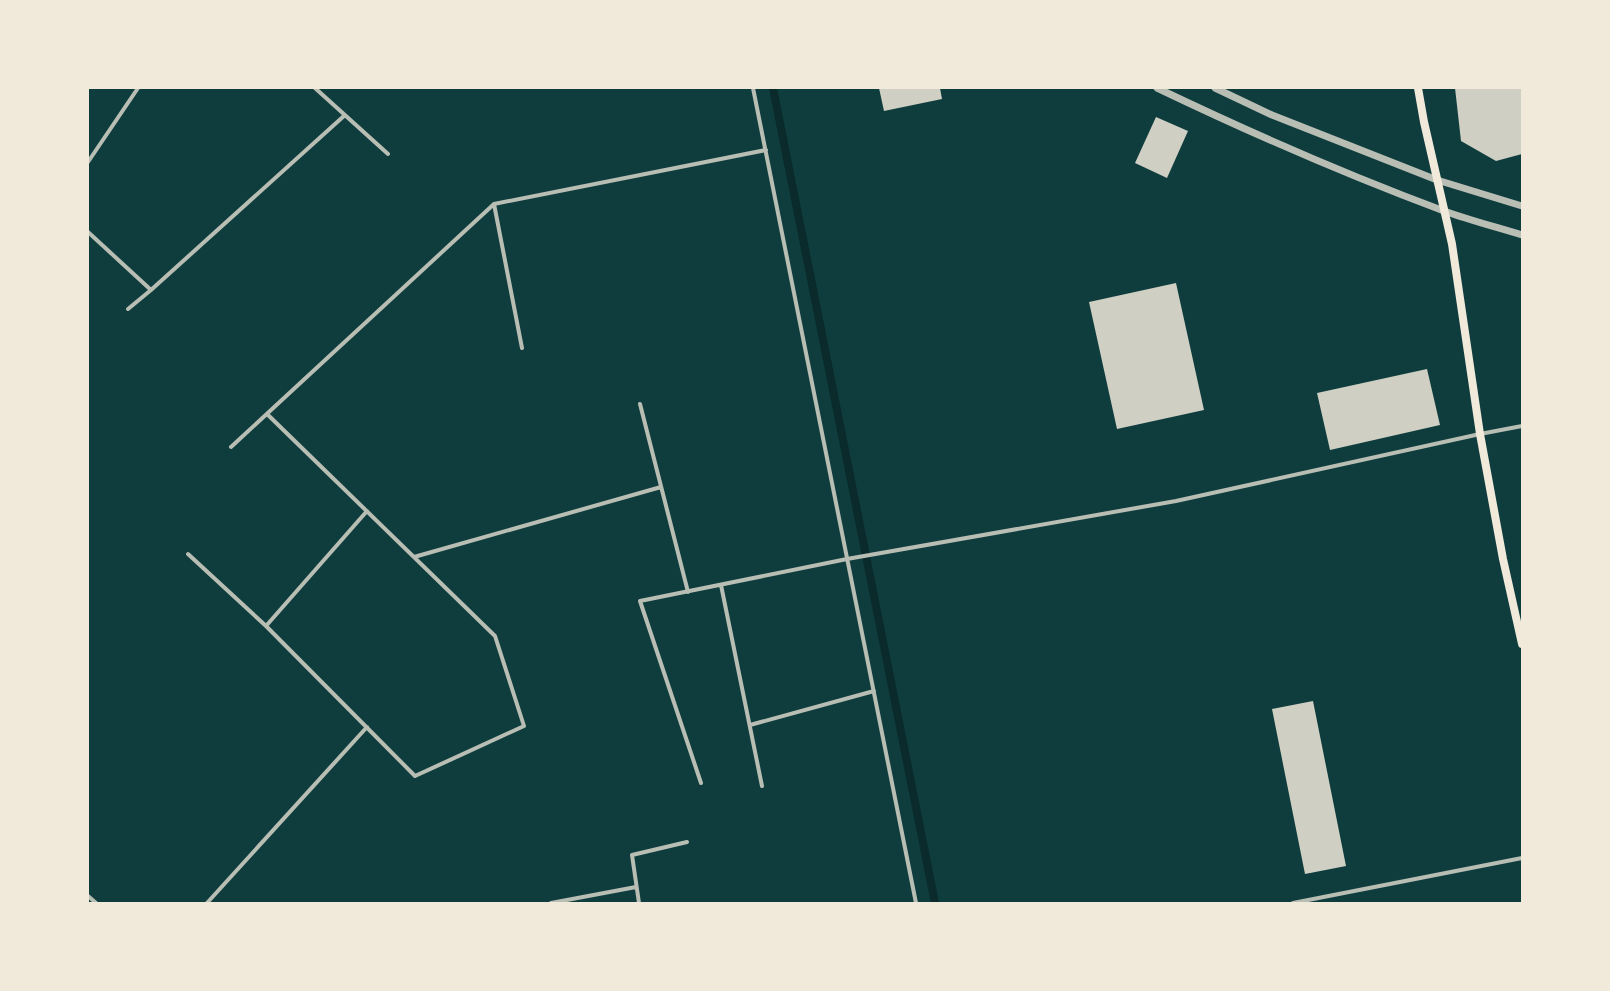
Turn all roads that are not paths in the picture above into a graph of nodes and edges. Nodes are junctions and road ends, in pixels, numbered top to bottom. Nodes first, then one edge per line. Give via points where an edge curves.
1 (138, 88) edge
2 (315, 88) edge
3 (753, 88) edge
4 (1157, 88) edge
5 (1215, 88) edge
6 (1418, 88) edge
7 (345, 115) junction
8 (766, 150) junction
9 (388, 154) dead end
10 (88, 162) edge
11 (1438, 180) junction
12 (494, 204) junction
13 (1522, 206) edge
14 (1445, 211) junction
15 (88, 232) edge
16 (1522, 235) edge
17 (151, 290) junction
18 (128, 309) dead end
19 (522, 348) dead end
20 (640, 404) dead end
21 (267, 414) junction
22 (1522, 426) edge
23 (1480, 434) junction
24 (231, 447) dead end
25 (661, 487) junction
26 (367, 511) junction
27 (188, 554) dead end
28 (414, 557) junction
29 (847, 559) junction
30 (721, 585) junction
31 (688, 592) junction
32 (266, 626) junction
33 (1522, 644) edge
34 (874, 691) junction
35 (750, 725) junction
36 (367, 727) junction
37 (701, 783) dead end
38 (762, 786) dead end
39 (687, 842) dead end
40 (1522, 858) edge
41 (636, 887) junction
42 (88, 896) edge
43 (96, 903) edge
44 (207, 903) edge
45 (551, 903) edge
46 (639, 903) edge
47 (916, 903) edge
48 (1293, 903) edge

1 - 10 street
2 - 7 street
3 - 8 street
4 - 14 street via 1231,123
5 - 11 street via 1272,115
6 - 11 main road
7 - 9 street
7 - 17 street
8 - 12 street
8 - 29 street
11 - 13 street
11 - 14 main road
12 - 19 street
12 - 21 street
14 - 16 street
14 - 23 main road
15 - 17 street
17 - 18 street
20 - 25 street
21 - 24 street
21 - 26 street
22 - 23 street
23 - 29 street via 1176,501
23 - 33 main road
25 - 28 street
25 - 31 street
26 - 28 street
26 - 32 street
27 - 32 street
28 - 36 street via 495,636 524,726 415,776
29 - 30 street
29 - 34 street
30 - 31 street
30 - 35 street
31 - 37 street via 640,601
32 - 36 street
34 - 35 street
34 - 47 street
35 - 38 street
36 - 44 street
39 - 41 street via 632,855
40 - 48 street
41 - 45 street
41 - 46 street
42 - 43 street

